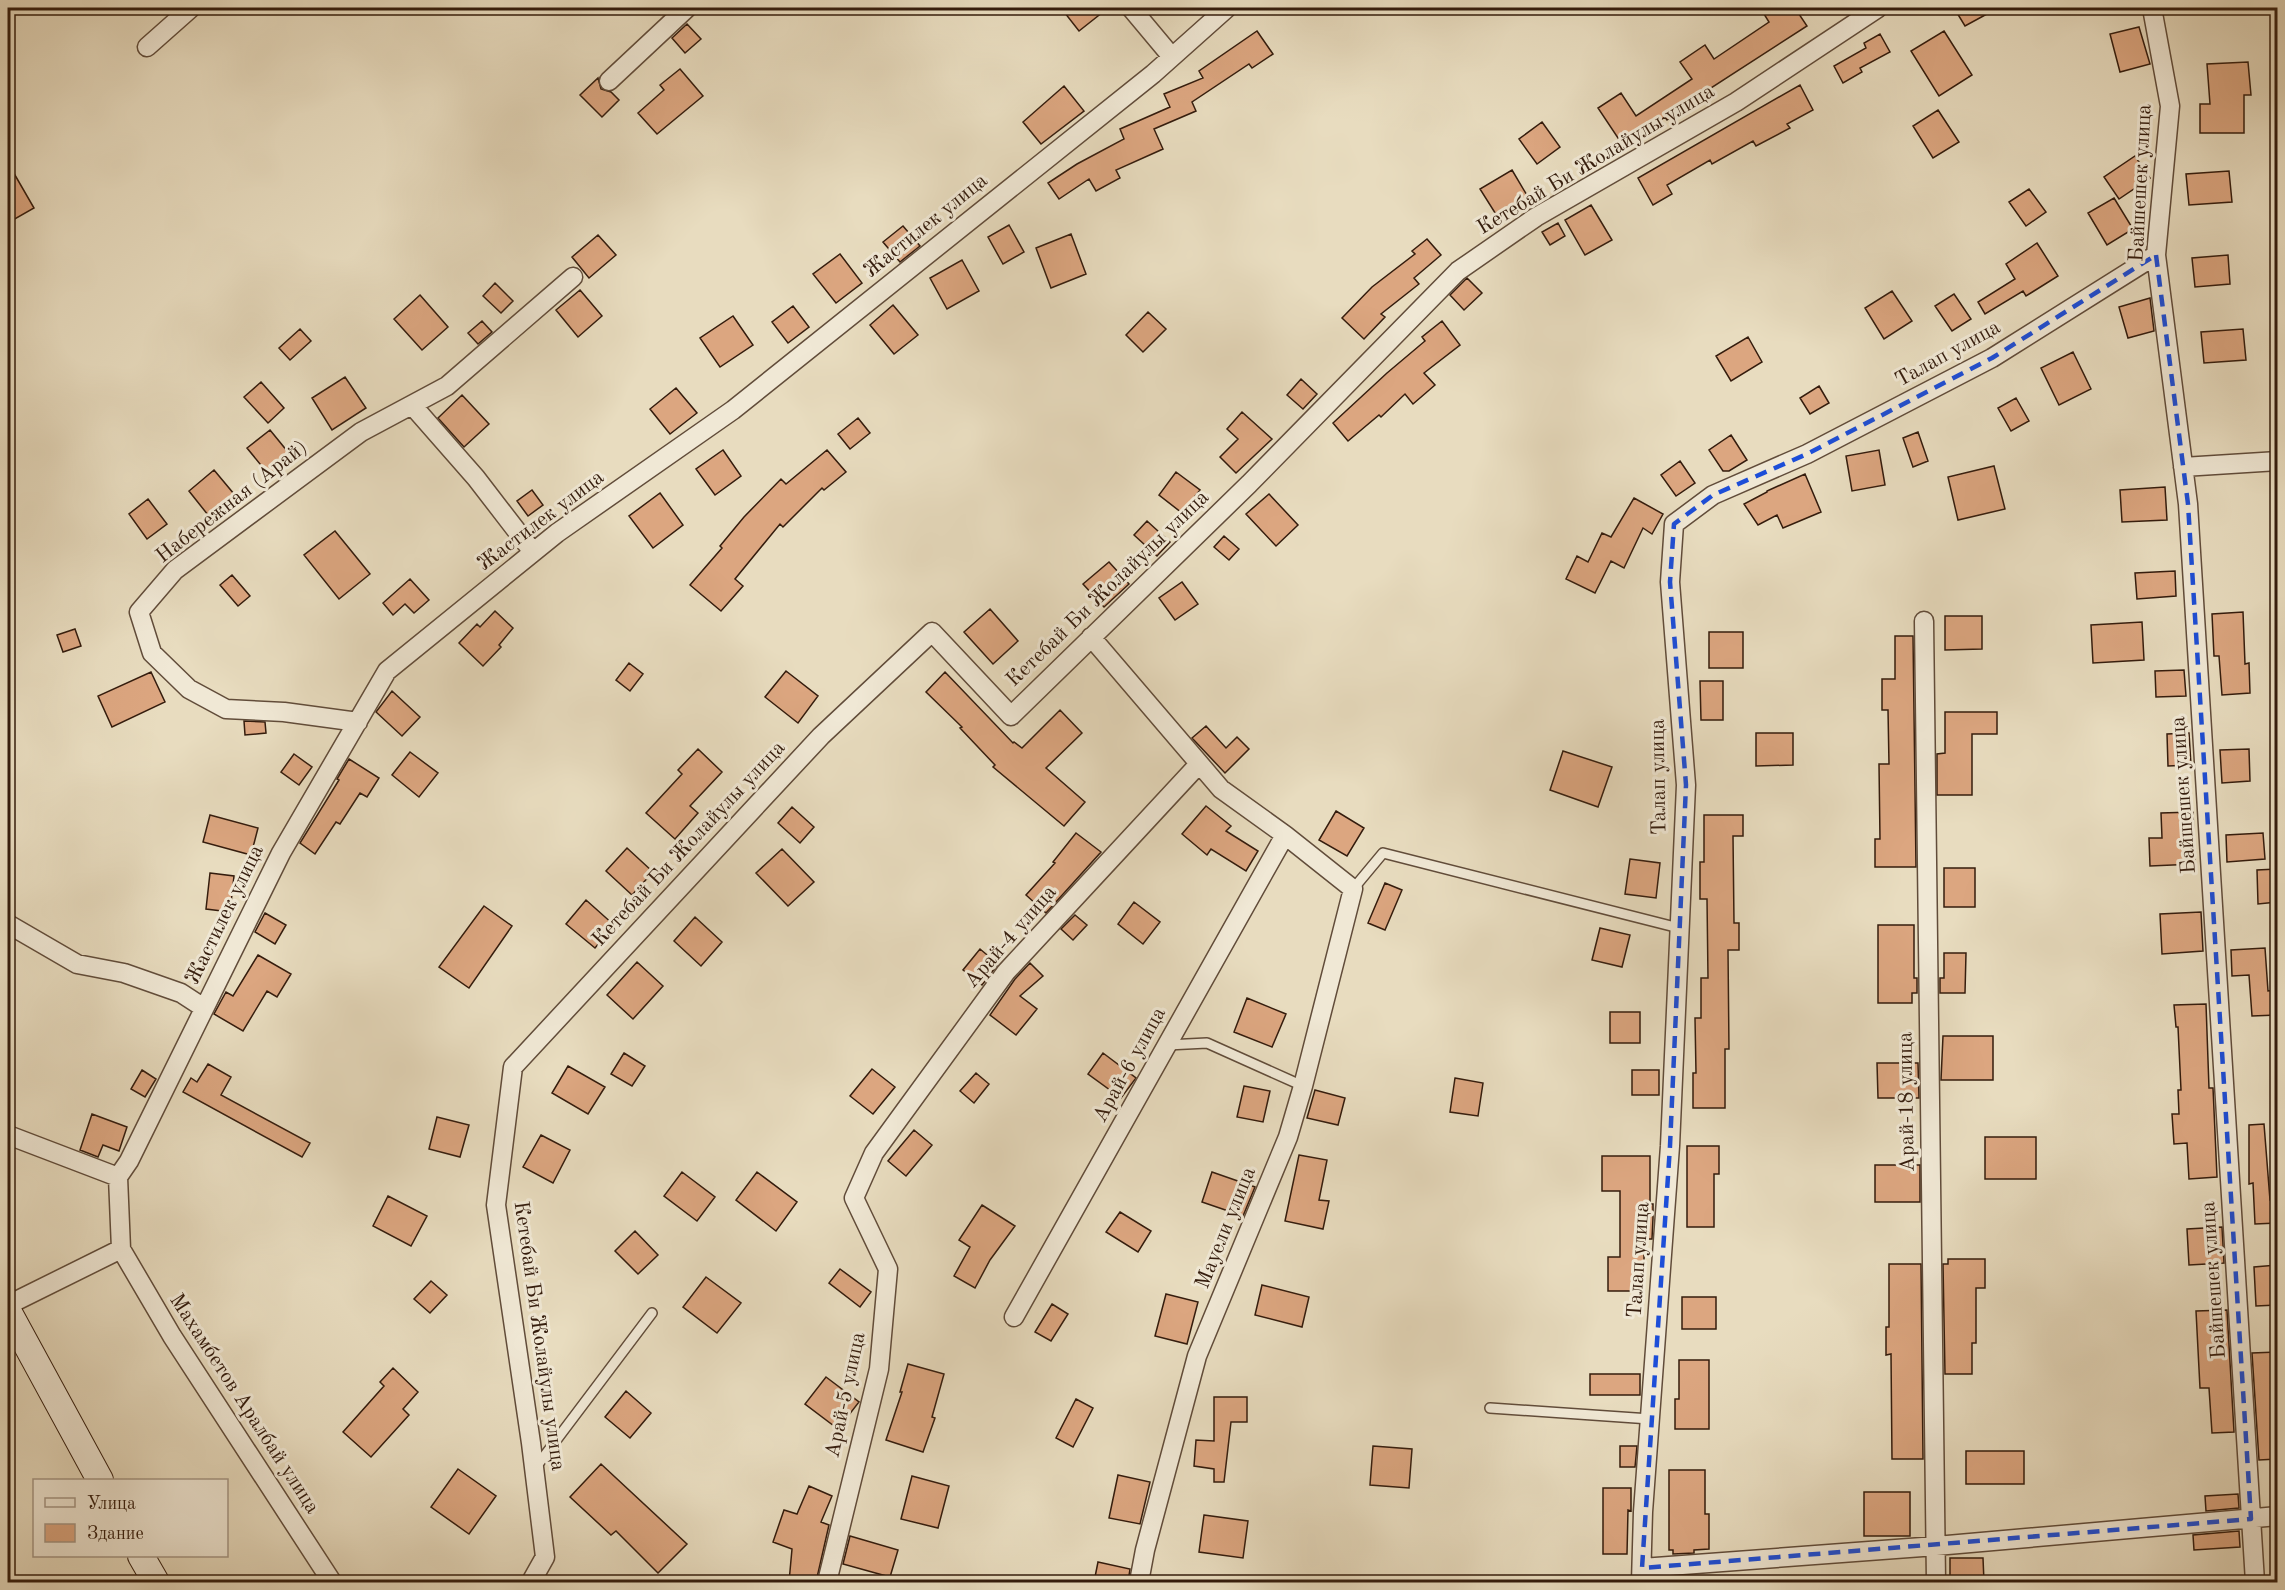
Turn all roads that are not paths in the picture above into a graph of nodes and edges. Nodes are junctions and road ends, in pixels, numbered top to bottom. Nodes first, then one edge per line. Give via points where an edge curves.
1 (191, 8) edge
2 (687, 8) edge
3 (1131, 8) edge
4 (1227, 8) edge
5 (1878, 8) edge
6 (2152, 8) edge
7 (147, 47) dead end
8 (1172, 57) junction
9 (609, 81) dead end
10 (2156, 255) junction
11 (573, 277) dead end
12 (412, 405) junction
13 (2277, 461) edge
14 (2183, 467) junction
15 (533, 552) junction
16 (1924, 621) dead end
17 (1091, 637) junction
18 (357, 722) junction
19 (1199, 764) junction
20 (1285, 835) junction
21 (1353, 890) junction
22 (8, 924) edge
23 (1679, 928) junction
24 (204, 1008) junction
25 (1167, 1046) junction
26 (1303, 1086) junction
27 (8, 1135) edge
28 (874, 1153) joint
29 (118, 1177) junction
30 (121, 1249) junction
31 (8, 1305) edge
32 (8, 1311) edge
33 (652, 1313) dead end
34 (1014, 1317) dead end
35 (1490, 1408) dead end
36 (1650, 1419) junction
37 (535, 1469) junction
38 (99, 1479) edge
39 (2277, 1516) edge
40 (2251, 1519) junction
41 (1936, 1546) junction
42 (142, 1557) edge
43 (1641, 1575) edge
44 (156, 1582) edge
45 (332, 1582) edge
46 (531, 1582) edge
47 (827, 1582) edge
48 (1139, 1582) edge
49 (1936, 1582) edge
50 (2255, 1582) edge

1 - 7 street
2 - 9 street
3 - 8 street
4 - 8 street, Жастилек улица
5 - 17 street, Кетебай Би Жолайулы улица via 1736,102 1536,217 1458,271 1249,484
6 - 10 street, Байшешек улица via 2170,106
8 - 15 street, Жастилек улица via 733,410
10 - 14 street, Байшешек улица
10 - 23 street, Талап улица via 1992,358 1807,454 1713,495 1674,524 1670,582 1686,785
11 - 12 street, Набережная (Арай) via 447,386
12 - 15 street via 476,478
12 - 18 street, Набережная (Арай) via 361,432 175,570 140,612 152,653 189,689 225,709
13 - 14 street
14 - 40 street, Байшешек улица
15 - 18 street, Жастилек улица via 387,672
16 - 41 street, Арай-18 улица
17 - 19 street
17 - 37 street, Кетебай Би Жолайулы улица via 1011,716 932,632 821,736 513,1066 496,1205
18 - 24 street, Жастилек улица via 281,853
19 - 20 street via 1221,789
19 - 28 street, Арай-4 улица via 1006,972
20 - 21 street
20 - 25 street, Арай-6 улица
21 - 23 lane via 1383,853
21 - 26 street, Мауели улица
22 - 24 street via 77,964 124,973 181,993
23 - 36 street, Талап улица via 1670,1146
24 - 29 street, Жастилек улица
25 - 26 lane via 1207,1043
25 - 34 street, Арай-6 улица
26 - 48 street, Мауели улица via 1288,1137 1197,1356 1144,1550
27 - 29 street
28 - 47 street, Арай-5 улица via 854,1198 888,1269 879,1369
29 - 30 street
30 - 31 street
30 - 45 street, Махамбетов Аралбай улица via 172,1336
32 - 38 street
33 - 37 lane
35 - 36 lane
36 - 43 street, Талап улица
37 - 46 street, Кетебай Би Жолайулы улица via 545,1557
39 - 40 street
40 - 41 street
40 - 50 street, Байшешек улица
41 - 43 street
41 - 49 street, Арай-18 улица
42 - 44 street

